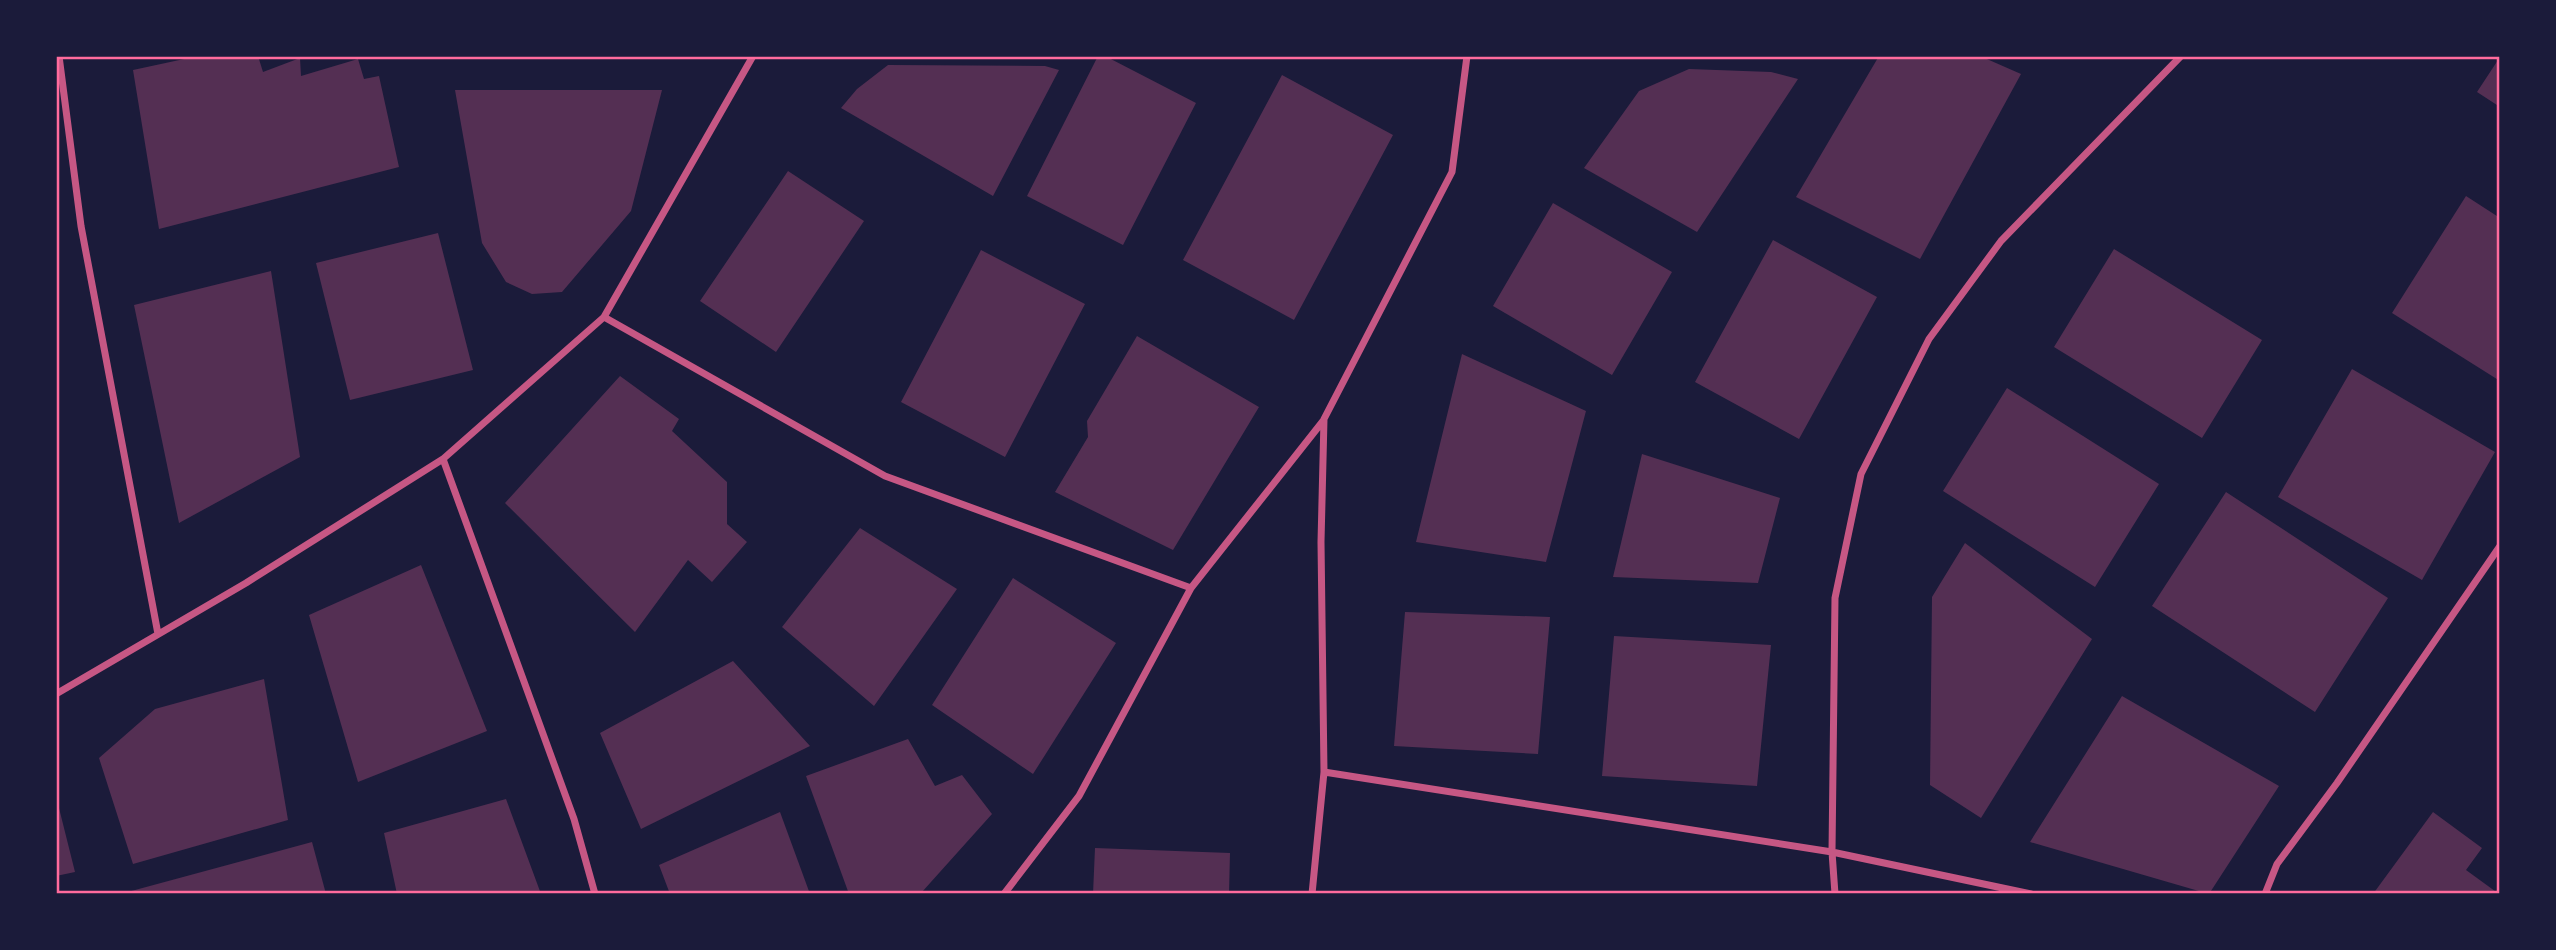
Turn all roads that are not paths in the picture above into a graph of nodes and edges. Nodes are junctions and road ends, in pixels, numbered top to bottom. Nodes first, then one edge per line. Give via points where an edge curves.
1 (59, 56) edge
2 (753, 56) edge
3 (1467, 56) edge
4 (2181, 56) edge
5 (604, 317) junction
6 (1324, 419) junction
7 (443, 459) junction
8 (2500, 545) edge
9 (2497, 555) edge
10 (1191, 588) junction
11 (158, 634) junction
12 (56, 694) edge
13 (1324, 772) junction
14 (1832, 852) junction
15 (595, 894) edge
16 (1004, 894) edge
17 (1312, 894) edge
18 (1835, 894) edge
19 (2031, 894) edge
20 (2265, 894) edge

1 - 11 street via 81,226
2 - 5 street
3 - 6 street via 1452,172
4 - 14 street via 2001,241 1929,339 1861,474 1835,598
5 - 7 street
5 - 10 street via 886,476
6 - 10 street
6 - 13 street
7 - 11 street
7 - 15 street via 574,819
8 - 9 street
9 - 20 street via 2277,864
10 - 16 street via 1079,796
11 - 12 street
13 - 14 street
13 - 17 street
14 - 18 street
14 - 19 street

